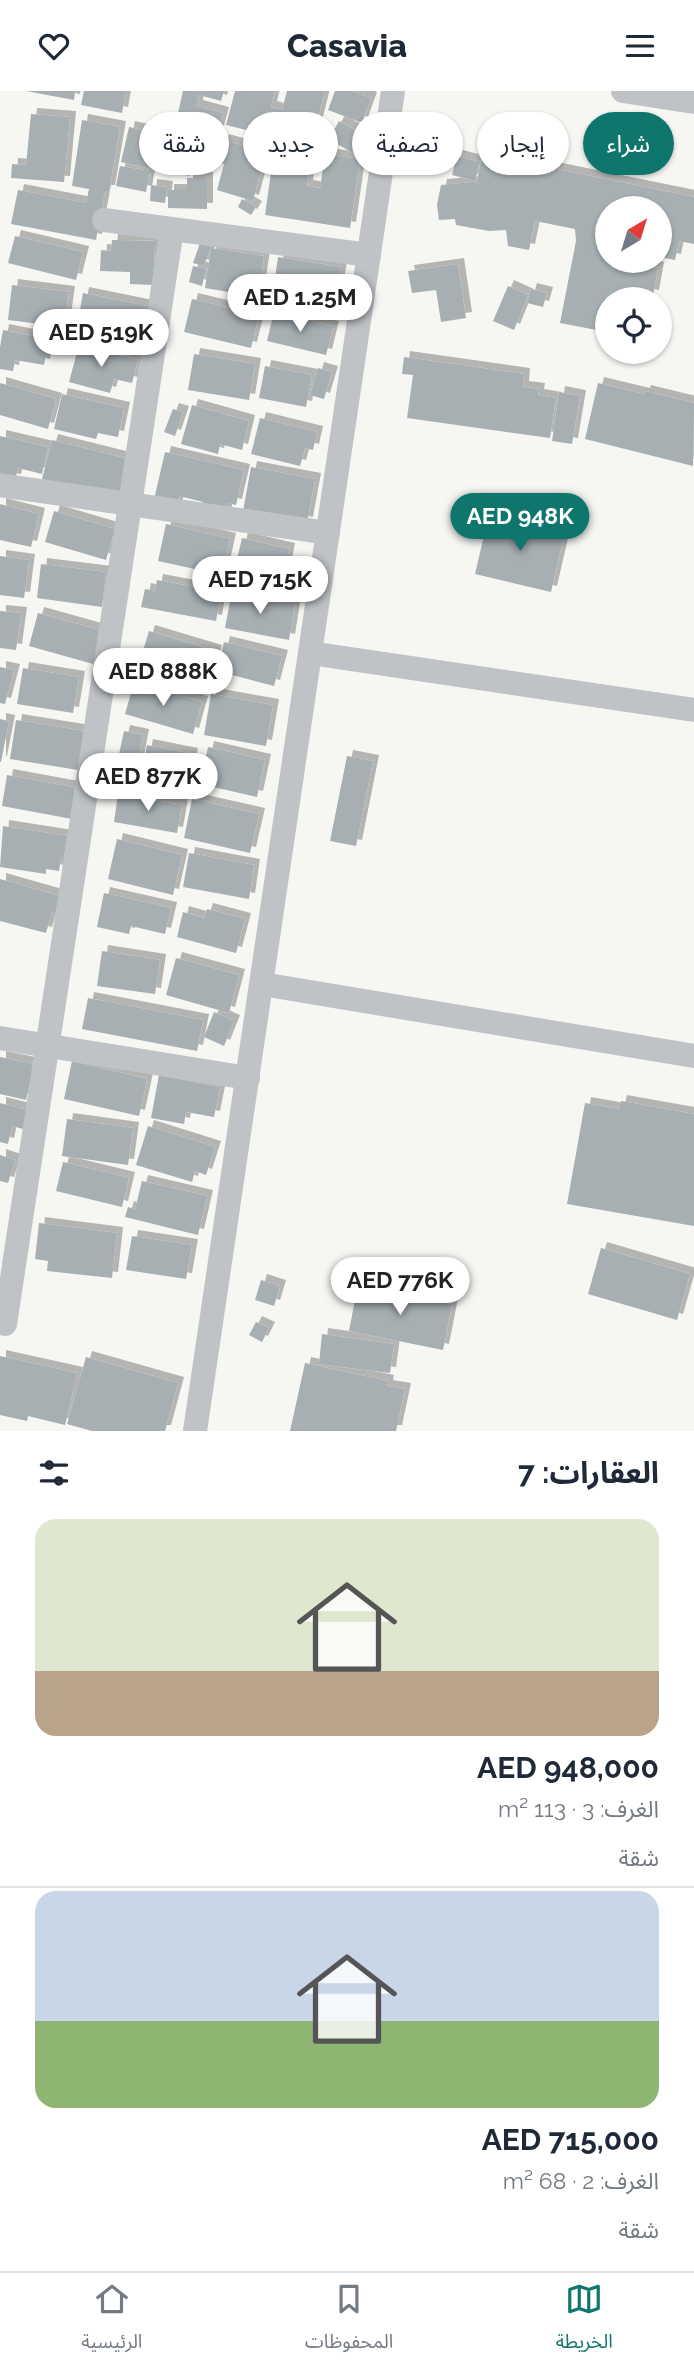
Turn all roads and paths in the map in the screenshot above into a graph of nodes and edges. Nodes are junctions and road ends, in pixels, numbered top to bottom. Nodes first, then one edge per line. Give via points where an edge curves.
1 (393, 91) edge
2 (623, 91) edge
3 (694, 102) edge
4 (104, 220) dead end
5 (172, 229) junction
6 (369, 255) junction
7 (0, 485) edge
8 (130, 506) junction
9 (328, 533) junction
10 (310, 653) junction
11 (694, 710) edge
12 (262, 984) junction
13 (0, 1038) edge
14 (48, 1045) junction
15 (694, 1055) edge
16 (248, 1078) junction
17 (5, 1324) dead end
18 (195, 1431) edge

1 - 6 street
2 - 3 street
4 - 5 street
5 - 6 street
5 - 8 street
6 - 9 street
7 - 8 street
8 - 9 street
8 - 14 street
9 - 10 street
10 - 11 street
10 - 12 street
12 - 15 street
12 - 16 street
13 - 14 street
14 - 16 street
14 - 17 street
16 - 18 street

